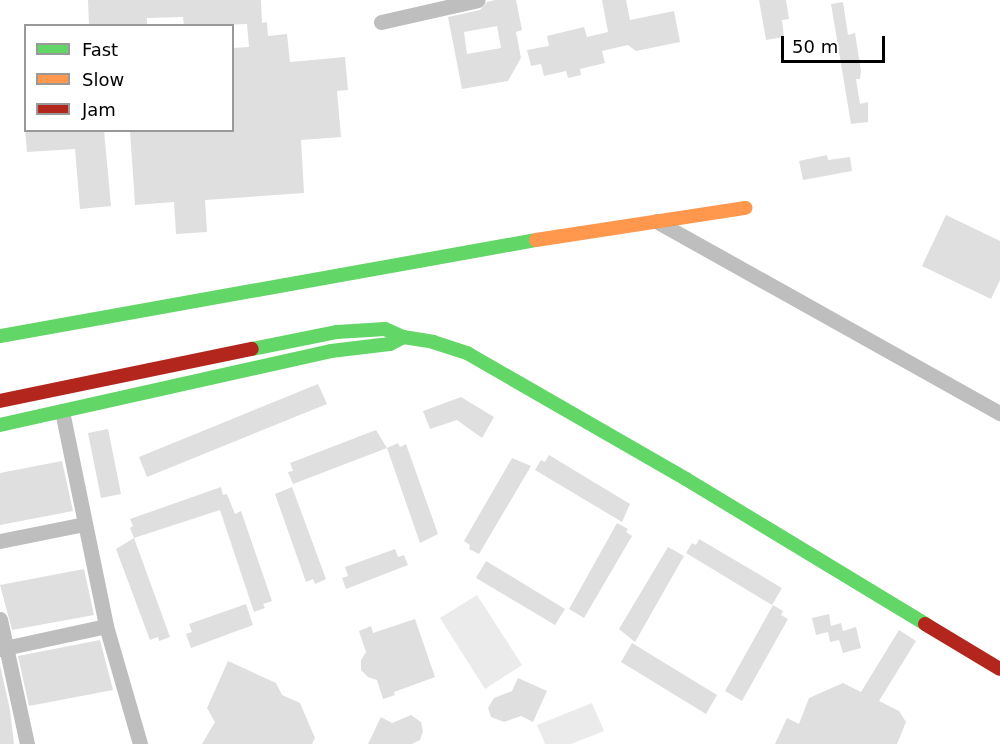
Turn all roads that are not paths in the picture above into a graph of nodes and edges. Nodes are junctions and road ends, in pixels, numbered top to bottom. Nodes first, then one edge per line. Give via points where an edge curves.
1 (478, 0) edge
2 (381, 22) dead end
3 (746, 208) dead end
4 (656, 221) junction
5 (0, 336) edge
6 (403, 337) junction
7 (0, 402) edge
8 (62, 411) junction
9 (1000, 413) edge
10 (0, 425) edge
11 (84, 524) junction
12 (0, 541) edge
13 (0, 619) edge
14 (106, 626) junction
15 (3, 649) edge
16 (1000, 669) edge
17 (27, 744) edge
18 (140, 744) edge

1 - 2 street
3 - 4 main road
4 - 5 main road
4 - 9 street
6 - 7 main road via 385,329 337,332
6 - 8 main road via 390,344 331,351
6 - 16 main road via 467,353 686,479
8 - 10 main road
8 - 11 street
11 - 12 street
11 - 14 street
13 - 15 street
14 - 15 street
14 - 18 street
15 - 17 street

